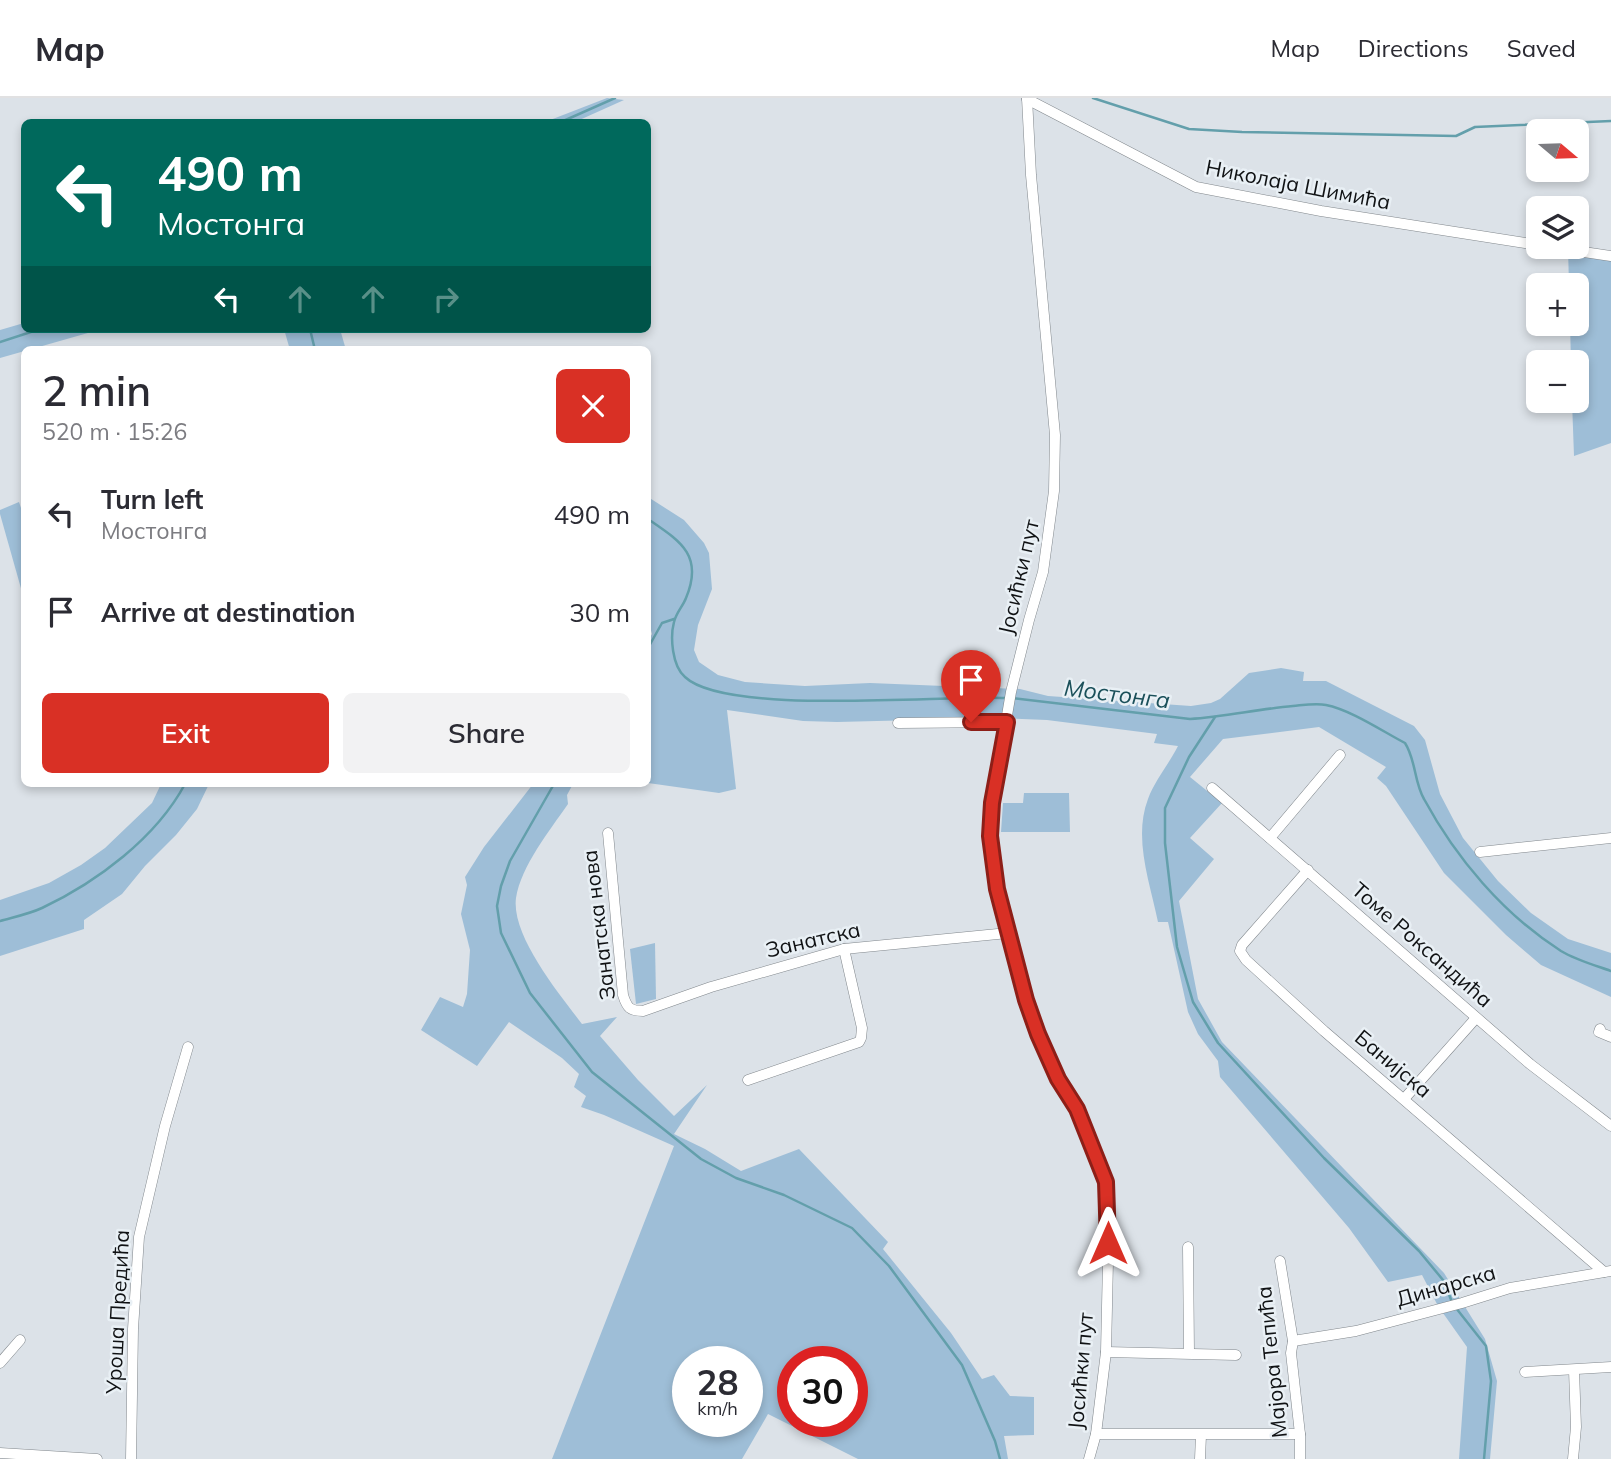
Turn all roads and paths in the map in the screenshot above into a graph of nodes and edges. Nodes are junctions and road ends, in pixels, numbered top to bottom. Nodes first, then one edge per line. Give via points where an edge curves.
1 (1027, 99) edge
2 (1526, 243) edge
3 (1589, 253) edge
4 (1611, 256) edge
5 (1007, 719) junction
6 (898, 723) dead end
7 (1340, 755) dead end
8 (1213, 788) dead end
9 (608, 833) dead end
10 (1270, 838) junction
11 (1611, 838) edge
12 (1480, 852) dead end
13 (1308, 870) junction
14 (1007, 933) junction
15 (844, 948) junction
16 (632, 1011) joint
17 (1476, 1018) junction
18 (1600, 1029) dead end
19 (1611, 1037) edge
20 (188, 1047) dead end
21 (748, 1080) dead end
22 (1404, 1099) junction
23 (1611, 1126) edge
24 (1188, 1247) dead end
25 (1280, 1261) dead end
26 (1608, 1272) edge
27 (20, 1340) dead end
28 (1293, 1341) junction
29 (1106, 1352) junction
30 (1189, 1353) junction
31 (1236, 1355) dead end
32 (0, 1363) edge
33 (1611, 1367) edge
34 (1574, 1370) junction
35 (1525, 1372) dead end
36 (1096, 1434) junction
37 (1300, 1434) junction
38 (1201, 1435) junction
39 (0, 1453) edge
40 (97, 1459) edge
41 (131, 1459) edge
42 (1089, 1459) edge
43 (1200, 1459) edge
44 (1300, 1459) edge
45 (1573, 1459) edge

1 - 2 street, Николаја Шимића via 1196,187
1 - 5 street, Јосићки пут via 1055,435 1054,491 1043,572
3 - 4 street
5 - 6 street
5 - 14 street, Јосићки пут via 990,836
7 - 10 street
8 - 10 street, Томе Роксандића
9 - 16 street, Занатска нова via 623,995
10 - 13 street, Томе Роксандића
11 - 12 street
13 - 17 street, Томе Роксандића
13 - 22 street, Банијска via 1240,951
14 - 15 street, Занатска
14 - 29 street, Јосићки пут via 1038,1034 1077,1109 1106,1182
15 - 16 street, Занатска
15 - 21 street via 862,1038
17 - 22 street
17 - 23 street, Томе Роксандића
18 - 19 street
20 - 41 street, Уроша Предића via 137,1248
22 - 26 street, Банијска
24 - 30 street
25 - 28 street, Мајора Тепића
26 - 28 street, Динарска via 1510,1288 1356,1331
27 - 32 street
28 - 37 street, Мајора Тепића
29 - 30 street
29 - 36 street, Јосићки пут
30 - 31 street
33 - 34 street
34 - 35 street
34 - 45 street
36 - 38 street
36 - 42 street, Јосићки пут
37 - 38 street
37 - 44 street, Мајора Тепића
38 - 43 street
39 - 40 street

